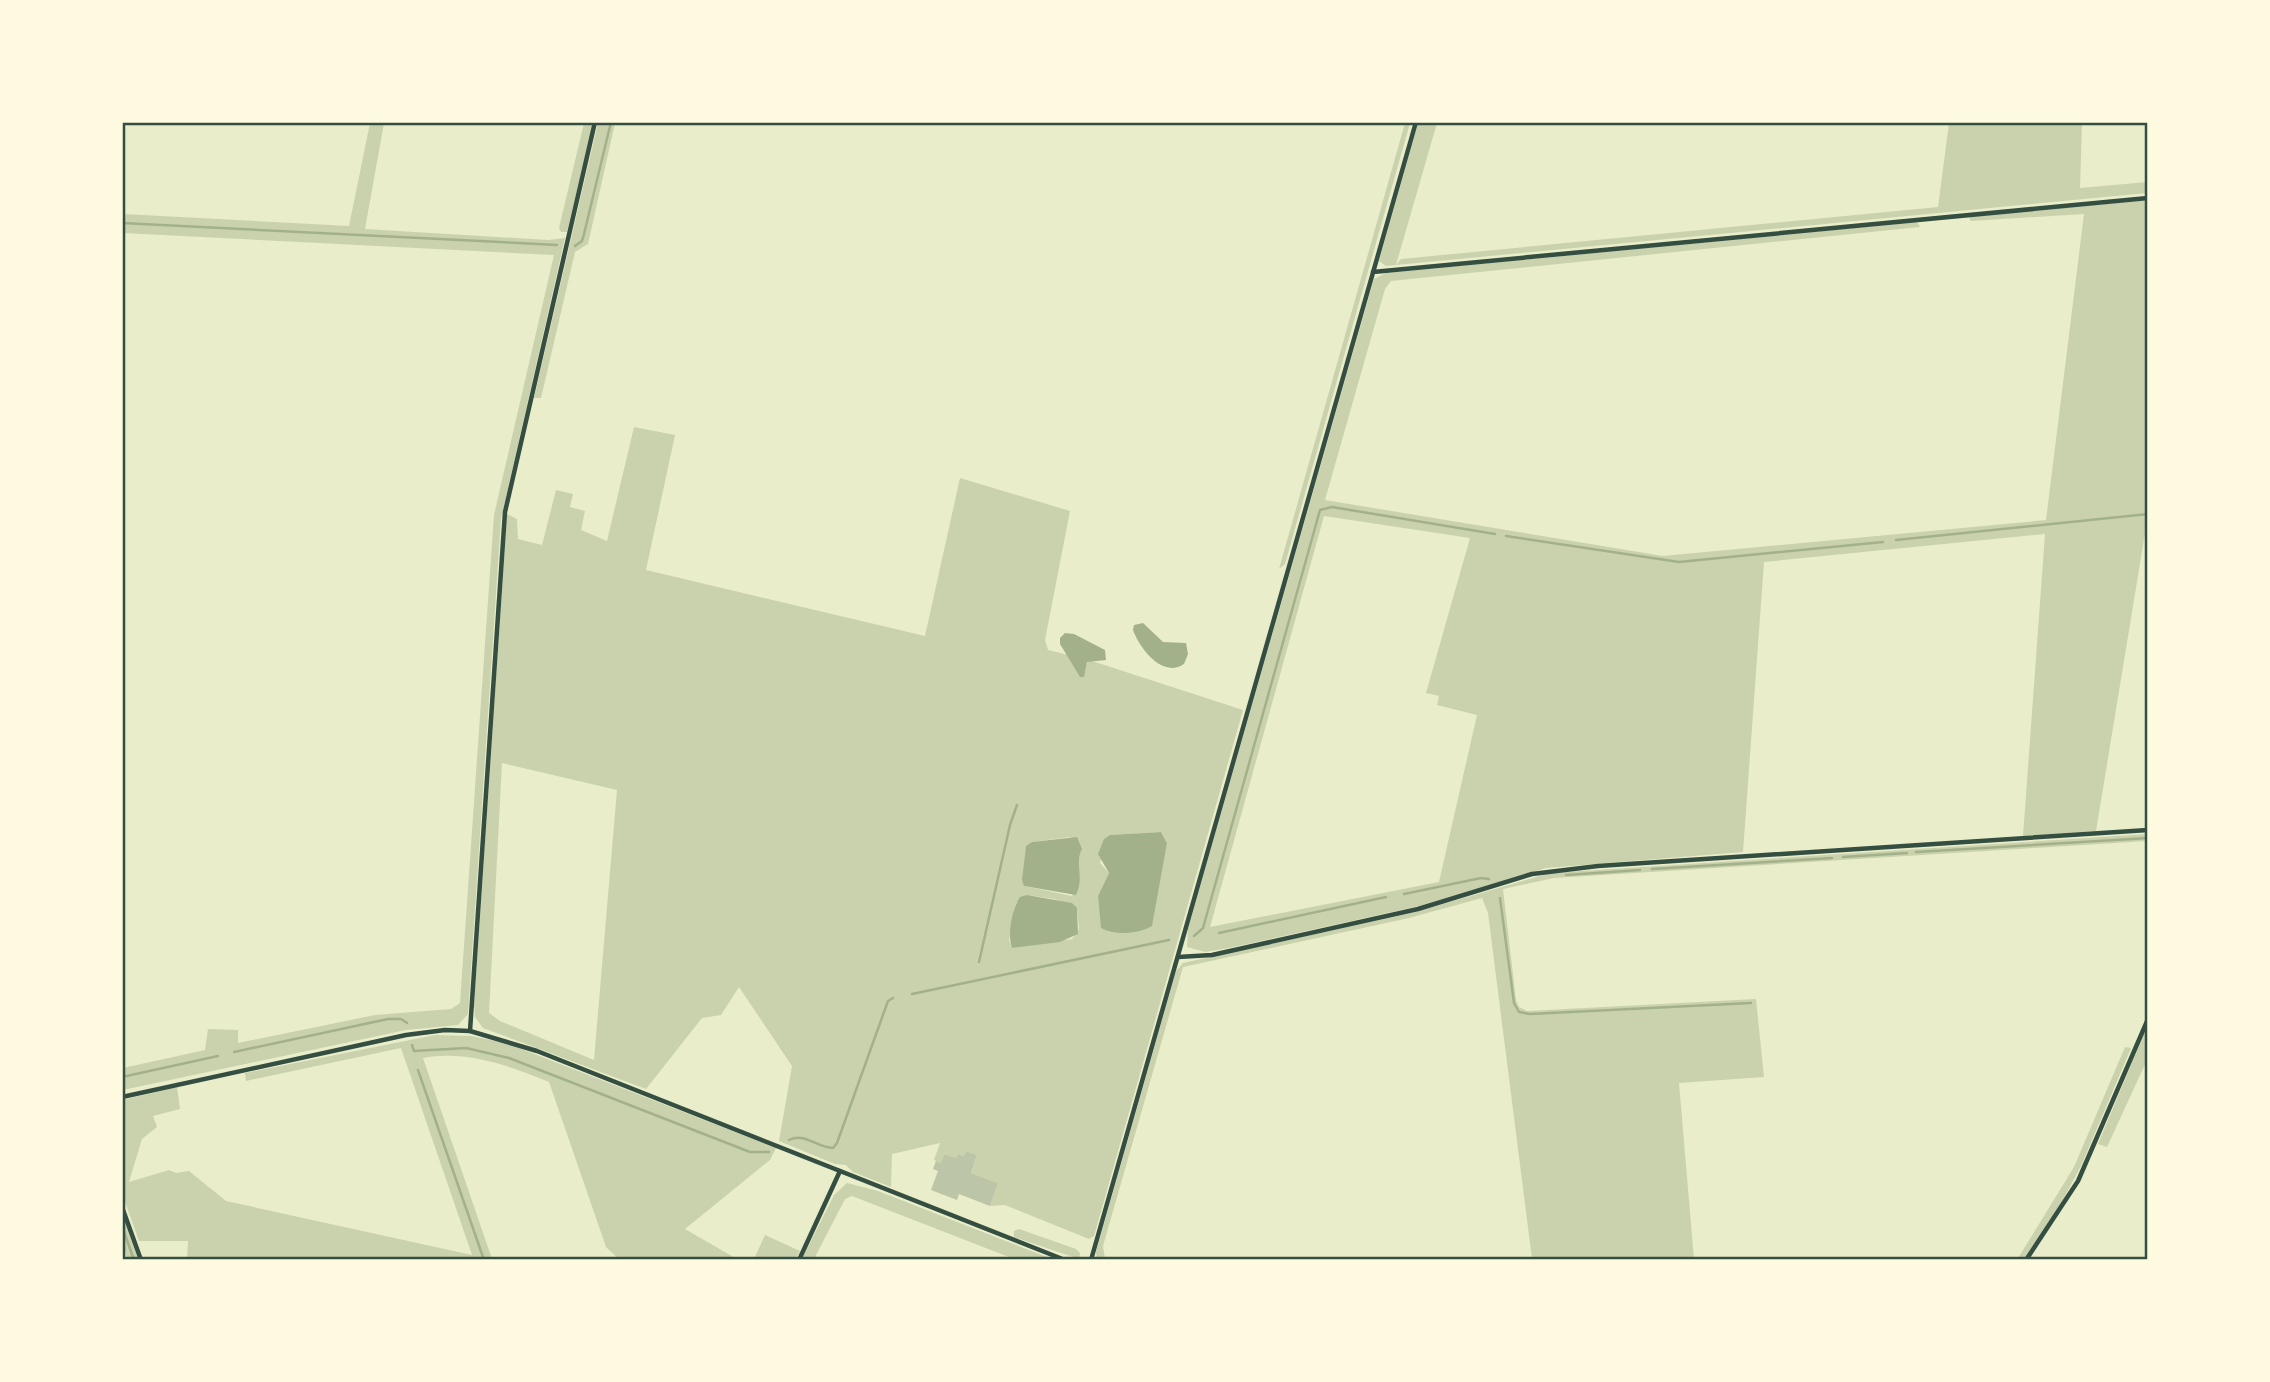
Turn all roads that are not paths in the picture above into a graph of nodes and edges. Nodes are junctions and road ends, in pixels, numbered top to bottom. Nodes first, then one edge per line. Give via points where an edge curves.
1 (595, 122) edge
2 (1416, 122) edge
3 (2147, 198) edge
4 (1373, 272) junction
5 (2147, 830) edge
6 (1178, 957) junction
7 (2147, 1019) edge
8 (470, 1031) junction
9 (122, 1097) edge
10 (840, 1171) junction
11 (122, 1207) edge
12 (141, 1259) edge
13 (799, 1259) edge
14 (1065, 1259) edge
15 (1091, 1259) edge
16 (2026, 1259) edge

1 - 8 street via 505,512
2 - 4 street
3 - 4 street
4 - 6 street
5 - 6 street via 1532,874 1418,909 1212,955
6 - 15 street
7 - 16 street via 2078,1181
8 - 9 street via 405,1035
8 - 10 street via 537,1051
10 - 13 street
10 - 14 street
11 - 12 street

